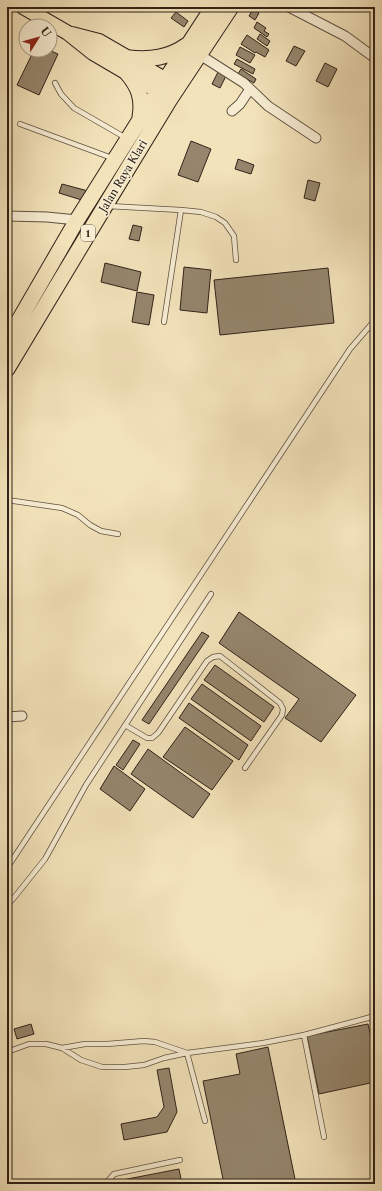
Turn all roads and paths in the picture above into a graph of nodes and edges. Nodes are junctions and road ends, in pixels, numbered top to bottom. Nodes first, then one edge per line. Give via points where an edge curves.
1 (23, 7) edge
2 (213, 7) edge
3 (231, 7) edge
4 (289, 7) edge
5 (194, 49) junction
6 (375, 58) edge
7 (128, 66) junction
8 (55, 83) dead end
9 (168, 89) junction
10 (250, 89) junction
11 (232, 111) dead end
12 (139, 120) junction
13 (20, 124) dead end
14 (316, 138) dead end
15 (127, 139) junction
16 (116, 159) junction
17 (105, 206) junction
18 (181, 210) junction
19 (7, 216) edge
20 (77, 220) junction
21 (236, 260) dead end
22 (375, 320) edge
23 (164, 322) dead end
24 (8, 336) edge
25 (7, 369) edge
26 (7, 500) edge
27 (118, 534) dead end
28 (211, 594) dead end
29 (22, 716) dead end
30 (7, 717) edge
31 (124, 725) junction
32 (245, 768) dead end
33 (7, 868) edge
34 (7, 905) edge
35 (375, 1016) edge
36 (304, 1035) junction
37 (62, 1048) junction
38 (7, 1052) edge
39 (187, 1053) junction
40 (205, 1121) dead end
41 (324, 1137) dead end
42 (180, 1160) dead end
43 (107, 1184) edge

1 - 7 main road via 68,33 99,41
2 - 5 highway, Jalan Raya Klari / 1
3 - 5 highway, Jalan Raya Klari / 1
4 - 6 street via 345,36
5 - 7 highway via 142,59
5 - 9 highway, Jalan Raya Klari / 1
5 - 10 street
7 - 9 main road
7 - 12 highway via 141,98
8 - 15 lane via 74,108
9 - 12 highway, Jalan Raya Klari / 1
9 - 17 highway, Jalan Raya Klari / 1
10 - 11 street
10 - 14 street via 268,106
12 - 15 highway, Jalan Raya Klari / 1
13 - 16 lane
15 - 16 highway, Jalan Raya Klari / 1
16 - 20 highway, Jalan Raya Klari / 1
17 - 18 lane
17 - 25 highway, Jalan Raya Klari / 1
18 - 21 lane via 201,212 225,223 234,236
18 - 23 lane
19 - 20 street
20 - 24 highway, Jalan Raya Klari / 1
22 - 33 lane via 350,349
26 - 27 lane via 62,508 78,515 101,531
28 - 31 lane
29 - 30 street
31 - 32 lane via 147,738 152,738 207,661 220,656 280,703 283,709 282,715
31 - 34 lane via 86,785 45,859
35 - 36 lane
36 - 39 lane
36 - 41 lane
37 - 38 lane via 46,1044 29,1044
37 - 39 lane via 85,1044 144,1041
37 - 39 lane via 81,1060 102,1067 144,1065
39 - 40 lane
42 - 43 lane via 114,1174

